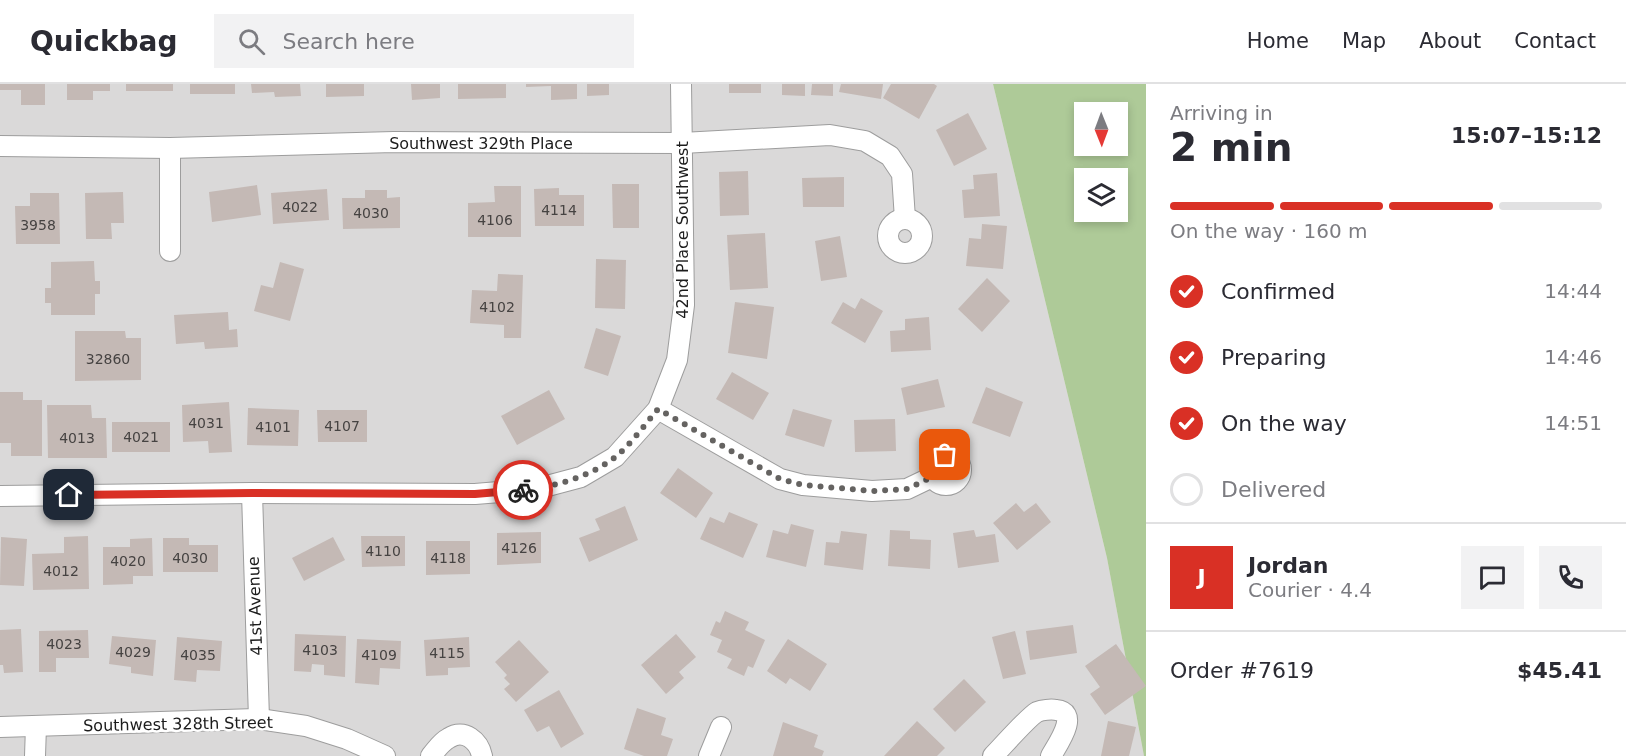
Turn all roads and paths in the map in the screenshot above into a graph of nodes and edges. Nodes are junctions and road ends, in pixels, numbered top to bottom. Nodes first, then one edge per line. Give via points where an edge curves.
1 (681, 84) edge
2 (682, 143) junction
3 (0, 146) edge
4 (170, 148) junction
5 (905, 219) dead end
6 (170, 251) dead end
7 (658, 409) junction
8 (932, 477) dead end
9 (252, 493) junction
10 (0, 496) edge
11 (259, 719) junction
12 (36, 726) junction
13 (0, 727) edge
14 (721, 727) dead end
15 (35, 756) edge
16 (385, 756) edge
17 (431, 756) edge
18 (482, 756) edge
19 (709, 756) edge
20 (993, 756) edge
21 (1051, 756) edge

1 - 2 street, 42nd Place Southwest
2 - 4 street, Southwest 329th Place via 394,142
2 - 5 street, Southwest 329th Place via 830,135 865,141 890,156 903,174
2 - 7 street, 42nd Place Southwest via 684,305 677,360
3 - 4 street, Southwest 329th Place
4 - 6 street
7 - 8 street via 780,479 803,485 873,491 907,489
7 - 9 street via 615,457 581,477 536,489 475,494
9 - 10 street
9 - 11 street, 41st Avenue
11 - 12 street, Southwest 328th Street
11 - 16 street, Southwest 328th Street via 306,726
12 - 13 street, Southwest 328th Street
12 - 15 street
14 - 19 street
17 - 18 street via 447,738 462,735 476,741
20 - 21 street via 1036,712 1061,710 1068,725

